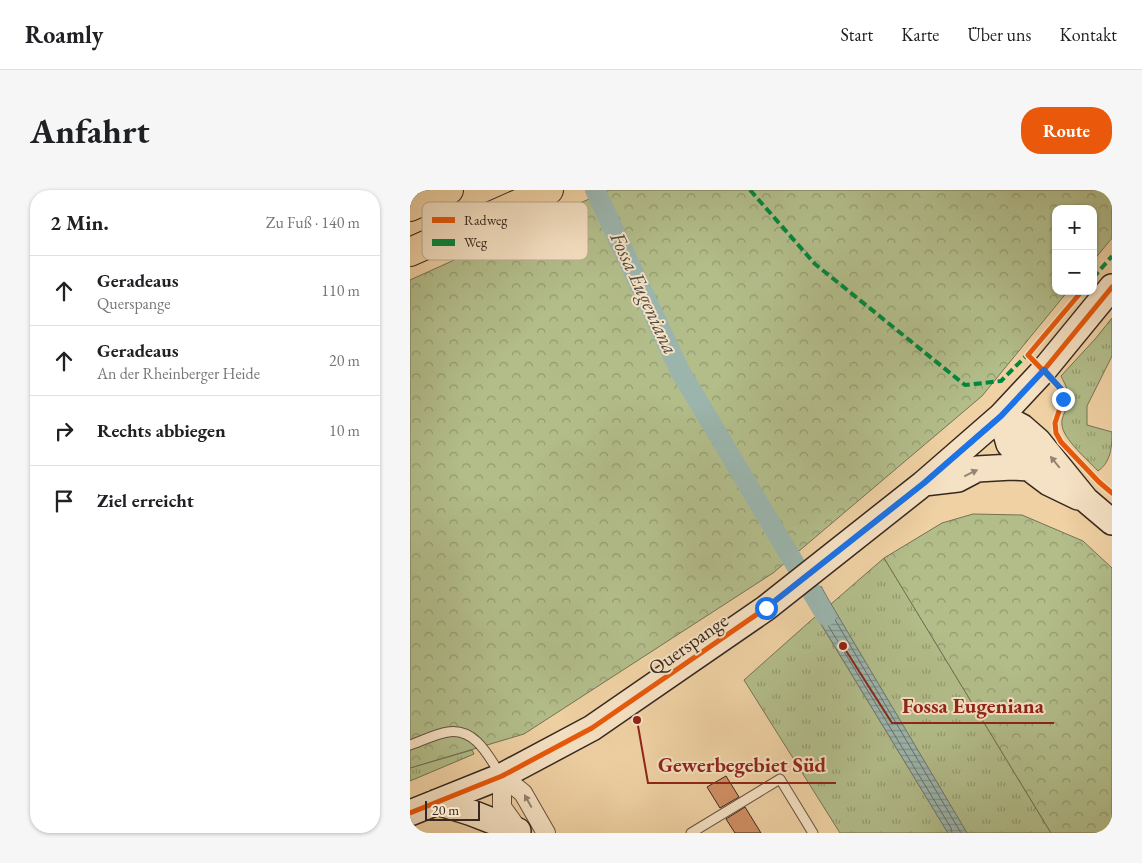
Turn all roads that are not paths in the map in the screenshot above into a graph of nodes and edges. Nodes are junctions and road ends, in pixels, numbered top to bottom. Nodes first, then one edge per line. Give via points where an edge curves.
1 (449, 190) edge
2 (543, 192) edge
3 (521, 202) edge
4 (410, 207) edge
5 (422, 247) edge
6 (410, 252) edge
7 (1112, 288) edge
8 (1001, 416) junction
9 (1029, 468) junction
10 (924, 483) junction
11 (1086, 500) junction
12 (1112, 522) edge
13 (410, 745) edge
14 (502, 776) junction
15 (437, 802) junction
16 (410, 813) edge
17 (519, 832) edge
18 (546, 833) edge
19 (691, 833) edge
20 (813, 833) edge

1 - 4 highway
2 - 3 highway
5 - 6 highway
7 - 8 street, Querspange
8 - 9 street via 1009,444
8 - 10 street, Querspange
11 -> 8 street via 1038,441 1022,427
10 -> 9 street via 958,480 977,469
9 - 11 street via 1049,483
10 - 14 street, Querspange via 766,608 592,728
11 - 12 street
13 - 14 lane via 449,732 469,735 481,745
14 - 15 street, Querspange
14 - 17 street via 502,806
18 -> 14 street via 523,794
15 - 16 street, Querspange
15 - 17 street
19 - 20 lane via 780,779

